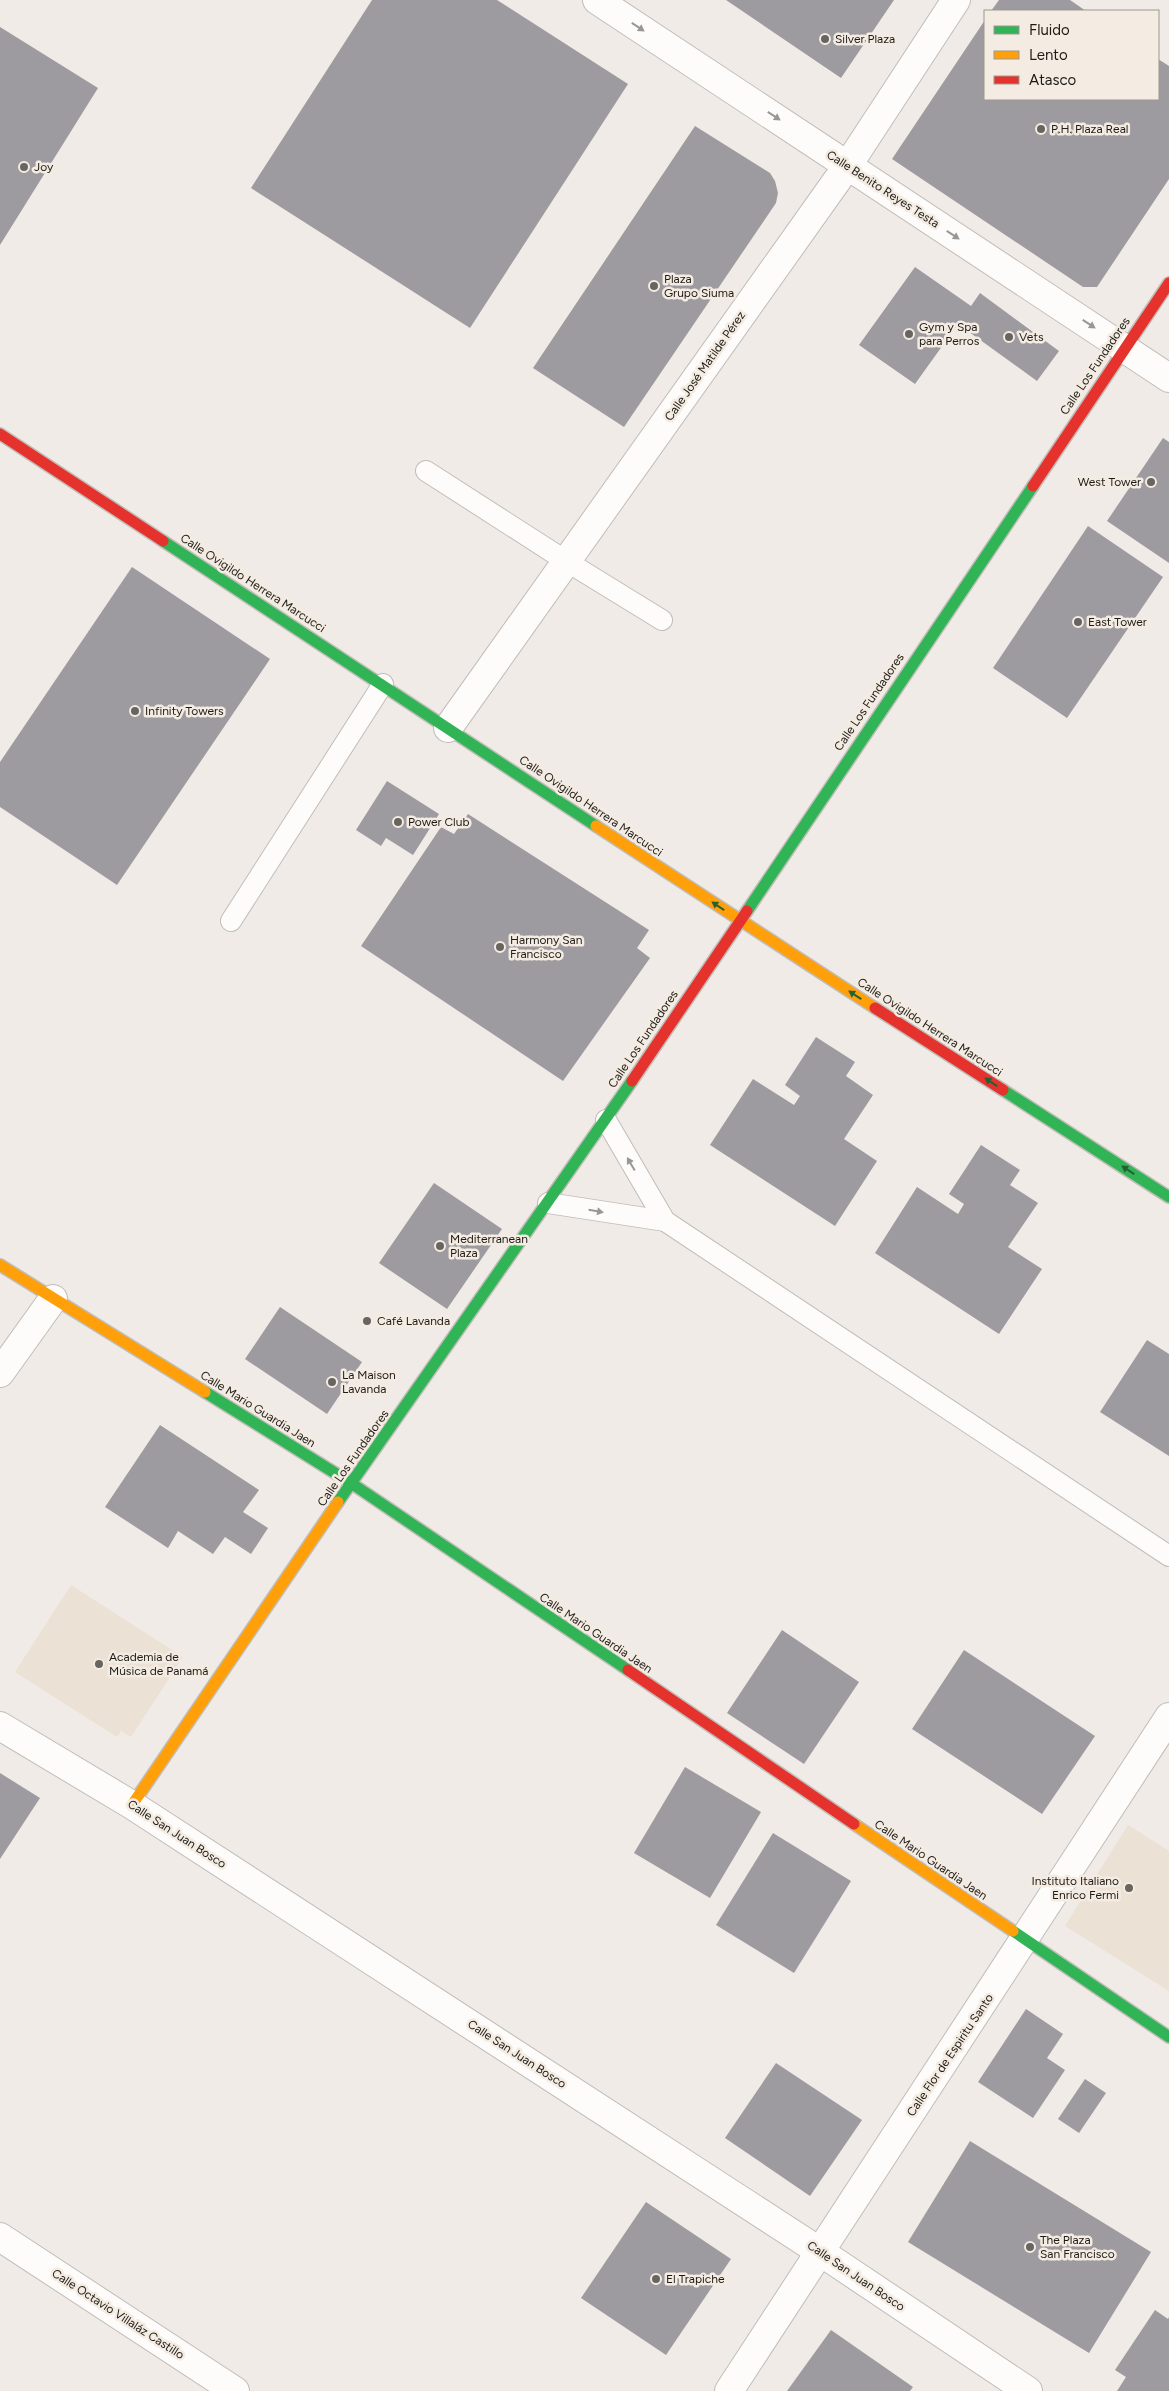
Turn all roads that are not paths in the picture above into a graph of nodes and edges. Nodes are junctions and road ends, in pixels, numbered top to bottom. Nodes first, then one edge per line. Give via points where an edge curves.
1 (597, 0) edge
2 (956, 0) edge
3 (848, 165) junction
4 (1169, 283) edge
5 (1124, 347) junction
6 (1169, 378) edge
7 (0, 434) edge
8 (426, 471) dead end
9 (566, 561) junction
10 (662, 620) dead end
11 (383, 684) junction
12 (448, 728) junction
13 (738, 920) junction
14 (231, 921) dead end
15 (606, 1120) junction
16 (1169, 1197) edge
17 (548, 1203) junction
18 (665, 1221) junction
19 (0, 1265) edge
20 (53, 1299) junction
21 (0, 1373) edge
22 (351, 1483) junction
23 (1169, 1556) edge
24 (1169, 1718) edge
25 (0, 1726) edge
26 (132, 1805) junction
27 (1025, 1941) junction
28 (1169, 2037) edge
29 (0, 2237) edge
30 (819, 2251) junction
31 (235, 2391) edge
32 (729, 2391) edge
33 (1028, 2391) edge

1 -> 3 street, Calle Benito Reyes Testa
2 - 3 street, Calle José Matilde Pérez
3 -> 5 street, Calle Benito Reyes Testa
3 - 9 street, Calle José Matilde Pérez
4 - 5 street, Calle Los Fundadores
5 - 6 street, Calle Benito Reyes Testa
5 - 13 street, Calle Los Fundadores
7 - 11 street, Calle Ovigildo Herrera Marcucci
8 - 9 lane
9 - 10 lane
9 - 12 street, Calle José Matilde Pérez
11 - 12 street, Calle Ovigildo Herrera Marcucci
11 - 14 lane
13 -> 12 street, Calle Ovigildo Herrera Marcucci
13 - 15 street, Calle Los Fundadores
16 -> 13 street, Calle Ovigildo Herrera Marcucci
15 - 17 street, Calle Los Fundadores
18 -> 15 lane
17 -> 18 lane
17 - 22 street, Calle Los Fundadores
18 - 23 lane
19 - 20 street, Calle Mario Guardia Jaen
20 - 21 street
20 - 22 street, Calle Mario Guardia Jaen
22 - 26 street, Calle Los Fundadores
22 - 27 street, Calle Mario Guardia Jaen
24 - 27 street, Calle Flor de Espiritu Santo
25 - 26 street, Calle San Juan Bosco
26 - 30 street, Calle San Juan Bosco
27 - 28 street, Calle Mario Guardia Jaen
27 - 30 street, Calle Flor de Espiritu Santo
29 - 31 street, Calle Octavio Villaláz Castillo
30 - 32 street, Calle Flor de Espiritu Santo
30 - 33 street, Calle San Juan Bosco

